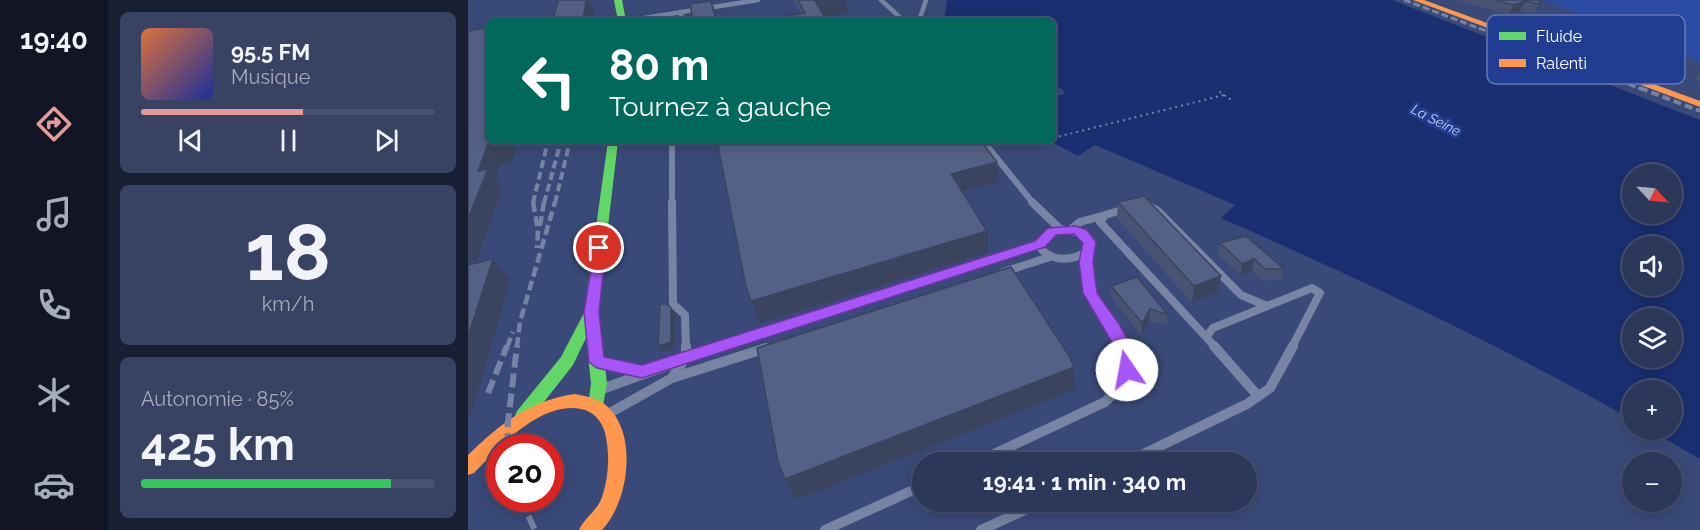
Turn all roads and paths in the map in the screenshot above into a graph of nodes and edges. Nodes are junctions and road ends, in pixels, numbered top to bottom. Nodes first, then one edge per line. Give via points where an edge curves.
1 (618, 0) edge
2 (758, 0) edge
3 (881, 0) edge
4 (926, 0) edge
5 (1417, 0) edge
6 (680, 12) junction
7 (622, 18) edge
8 (642, 18) edge
9 (682, 18) edge
10 (901, 18) edge
11 (920, 18) edge
12 (1487, 26) edge
13 (1646, 84) edge
14 (1216, 89) dead end
15 (1224, 95) junction
16 (1233, 101) dead end
17 (1700, 104) edge
18 (1056, 137) edge
19 (613, 144) edge
20 (672, 144) edge
21 (985, 144) edge
22 (1105, 215) junction
23 (1060, 229) junction
24 (1071, 229) junction
25 (1041, 244) junction
26 (1087, 250) junction
27 (1050, 257) junction
28 (995, 275) edge
29 (1268, 306) junction
30 (591, 312) junction
31 (1206, 338) junction
32 (772, 346) edge
33 (686, 357) junction
34 (597, 362) junction
35 (642, 372) junction
36 (672, 378) junction
37 (598, 391) junction
38 (1258, 396) junction
39 (601, 410) junction
40 (515, 425) junction
41 (998, 452) edge
42 (1148, 452) edge
43 (468, 467) edge
44 (912, 491) edge
45 (1020, 512) edge
46 (589, 530) edge
47 (825, 530) edge
48 (981, 530) edge

1 - 7 main road
2 - 6 lane
3 - 10 lane
4 - 11 lane
5 - 12 main road
6 - 8 lane
6 - 9 lane
13 - 17 main road
14 - 15 path
15 - 16 path
15 - 18 path
19 - 30 main road
20 - 33 lane via 673,304 685,315
21 - 23 lane via 1043,215
22 - 24 lane via 1080,222
22 - 29 lane via 1139,205 1158,211 1241,295
22 - 31 lane via 1100,222
23 - 24 lane
23 - 25 lane via 1047,234
24 - 26 lane via 1087,237
25 - 27 lane
25 - 33 lane
26 - 27 lane via 1074,259
26 - 41 lane via 1090,293 1129,358 1125,382 1105,402
27 - 28 lane
29 - 31 lane via 1213,328
29 - 38 lane via 1312,288 1320,293 1270,388
30 - 34 main road
30 - 40 main road via 567,361
31 - 38 lane
32 - 36 lane
33 - 35 lane
33 - 36 lane
34 - 35 lane
34 - 37 main road
35 - 37 lane
36 - 39 lane
37 - 39 main road
38 - 42 lane
39 - 40 main road via 577,402 554,404
39 - 46 main road via 610,418 620,459 606,510
40 - 43 main road
44 - 47 lane
45 - 48 lane

